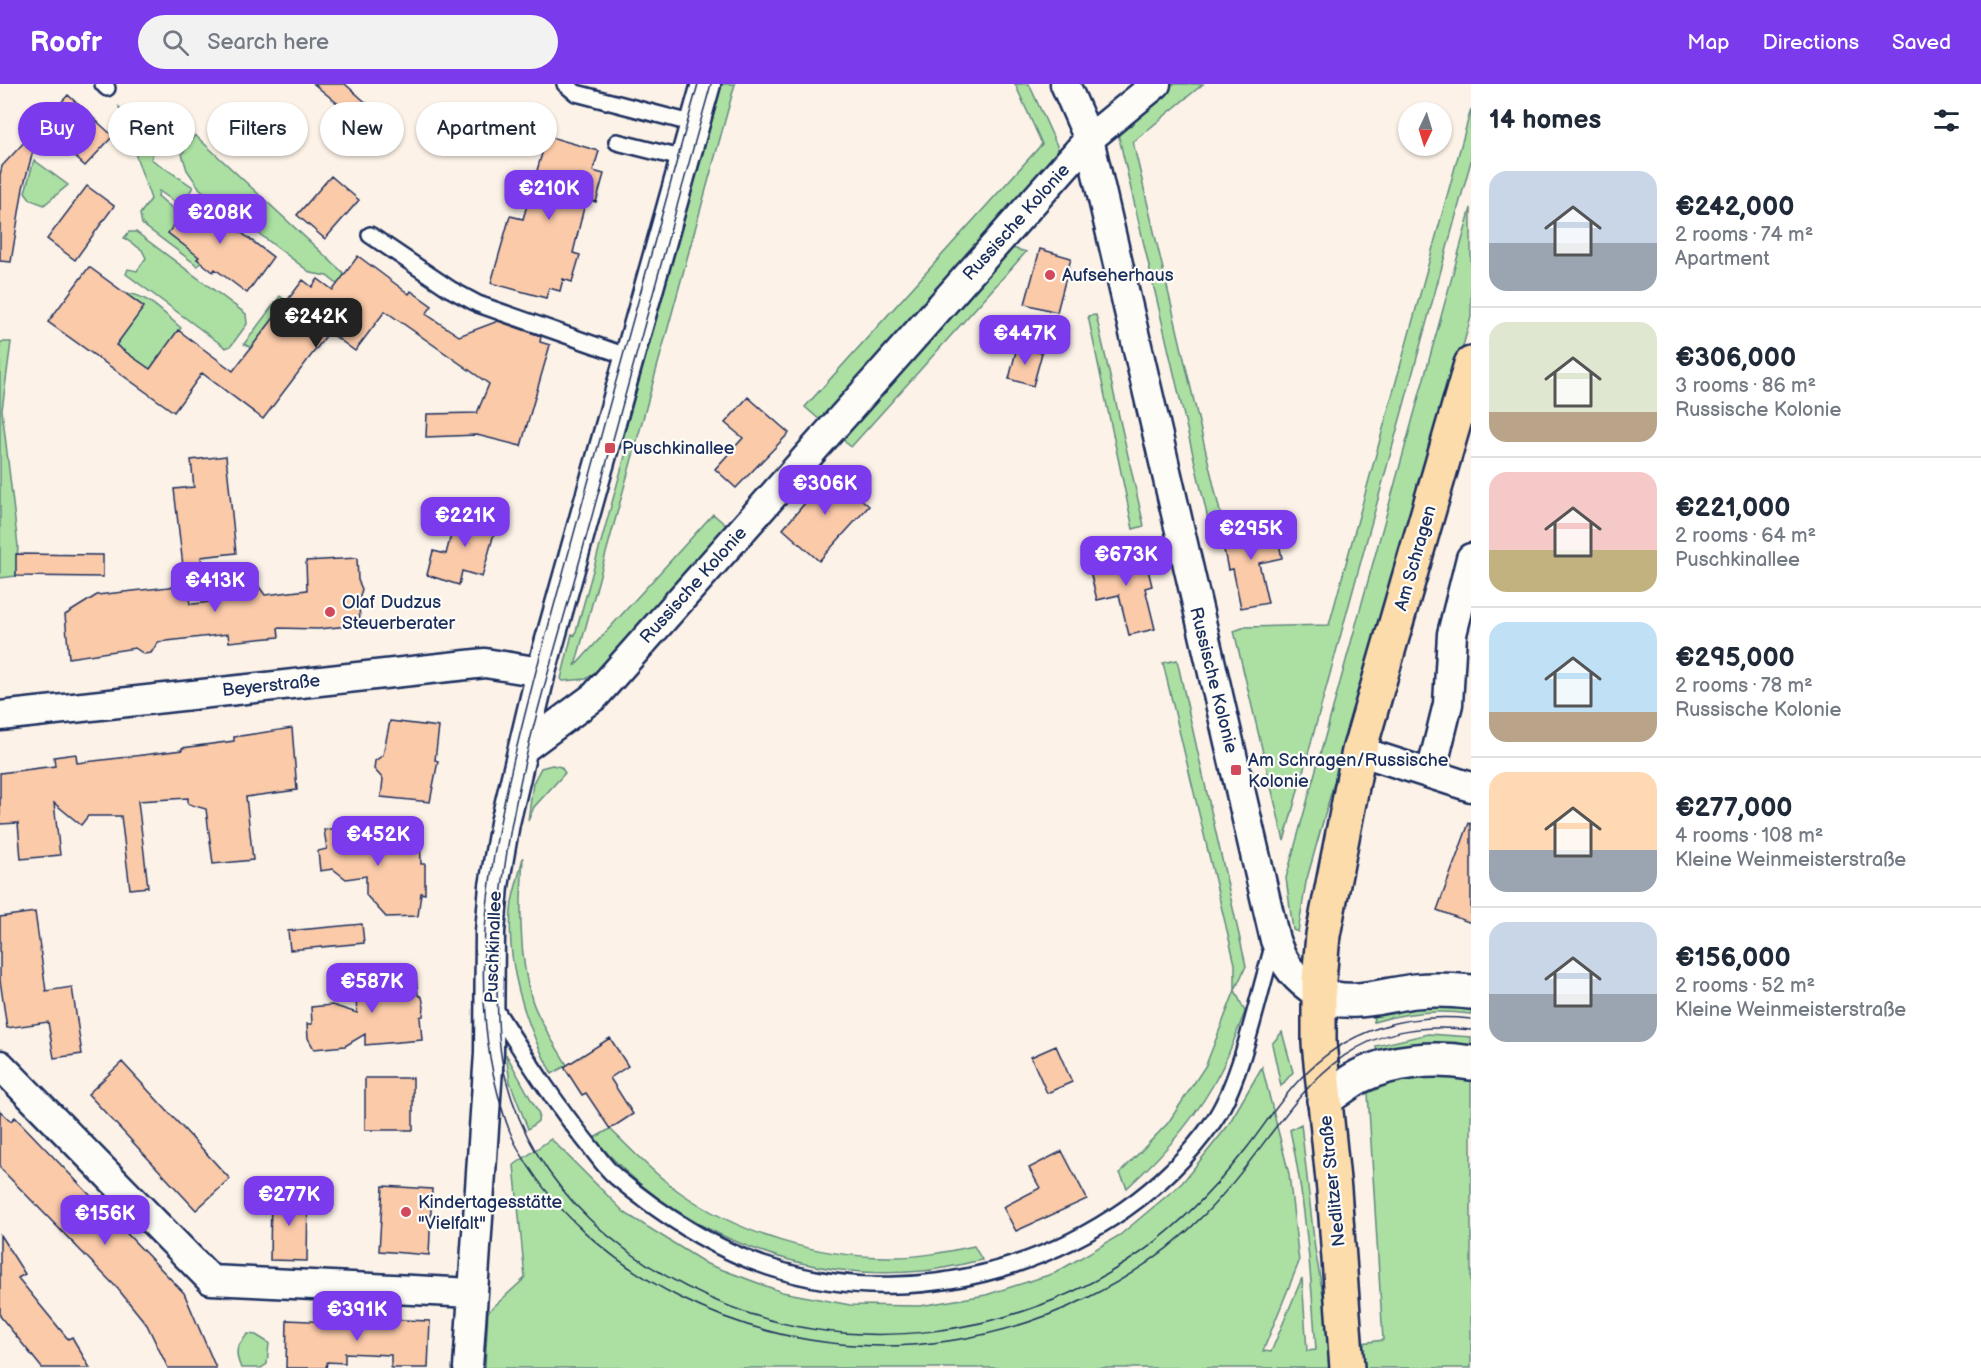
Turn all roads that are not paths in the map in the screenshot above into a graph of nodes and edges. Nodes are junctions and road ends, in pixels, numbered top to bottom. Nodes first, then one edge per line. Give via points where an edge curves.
1 (565, 84) edge
2 (706, 84) edge
3 (1065, 84) edge
4 (1156, 84) edge
5 (695, 124) junction
6 (1089, 139) junction
7 (617, 142) dead end
8 (685, 159) junction
9 (370, 235) dead end
10 (629, 357) junction
11 (1471, 364) edge
12 (1471, 558) edge
13 (542, 672) junction
14 (0, 716) edge
15 (523, 749) junction
16 (1359, 751) junction
17 (1431, 773) junction
18 (1471, 787) edge
19 (1275, 940) junction
20 (1471, 992) edge
21 (1318, 994) junction
22 (491, 1004) junction
23 (1471, 1063) edge
24 (0, 1065) edge
25 (1324, 1100) junction
26 (473, 1293) junction
27 (468, 1368) edge
28 (1347, 1368) edge

1 - 5 lane via 576,93
2 - 5 street, Puschkinallee
3 - 6 street, Russische Kolonie
4 - 6 street, Russische Kolonie
5 - 8 street, Puschkinallee
6 - 15 street, Russische Kolonie via 595,696
6 - 19 street, Russische Kolonie
7 - 8 lane
8 - 10 street, Puschkinallee
9 - 10 lane via 478,304
10 - 13 street, Puschkinallee
11 - 16 main road, Am Schragen
12 - 17 street via 1452,634 1448,704
13 - 14 street, Beyerstraße via 484,663
13 - 15 street, Puschkinallee
15 - 22 street, Puschkinallee via 494,886
16 - 17 street
16 - 21 main road, Am Schragen via 1326,912
17 - 18 street
19 - 21 street, Russische Kolonie via 1288,970
19 - 22 lane via 1233,1082 1214,1121 1181,1161 1144,1195 1094,1229 1032,1259 978,1276 919,1284 830,1282 771,1268 681,1227 613,1175 565,1116
20 - 21 street via 1416,991 1354,1002
21 - 25 main road, Nedlitzer Straße
22 - 26 street, Puschkinallee
23 - 25 street via 1433,1060 1392,1066 1360,1076
24 - 26 street via 211,1280
25 - 28 main road, Nedlitzer Straße
26 - 27 street, Puschkinallee

